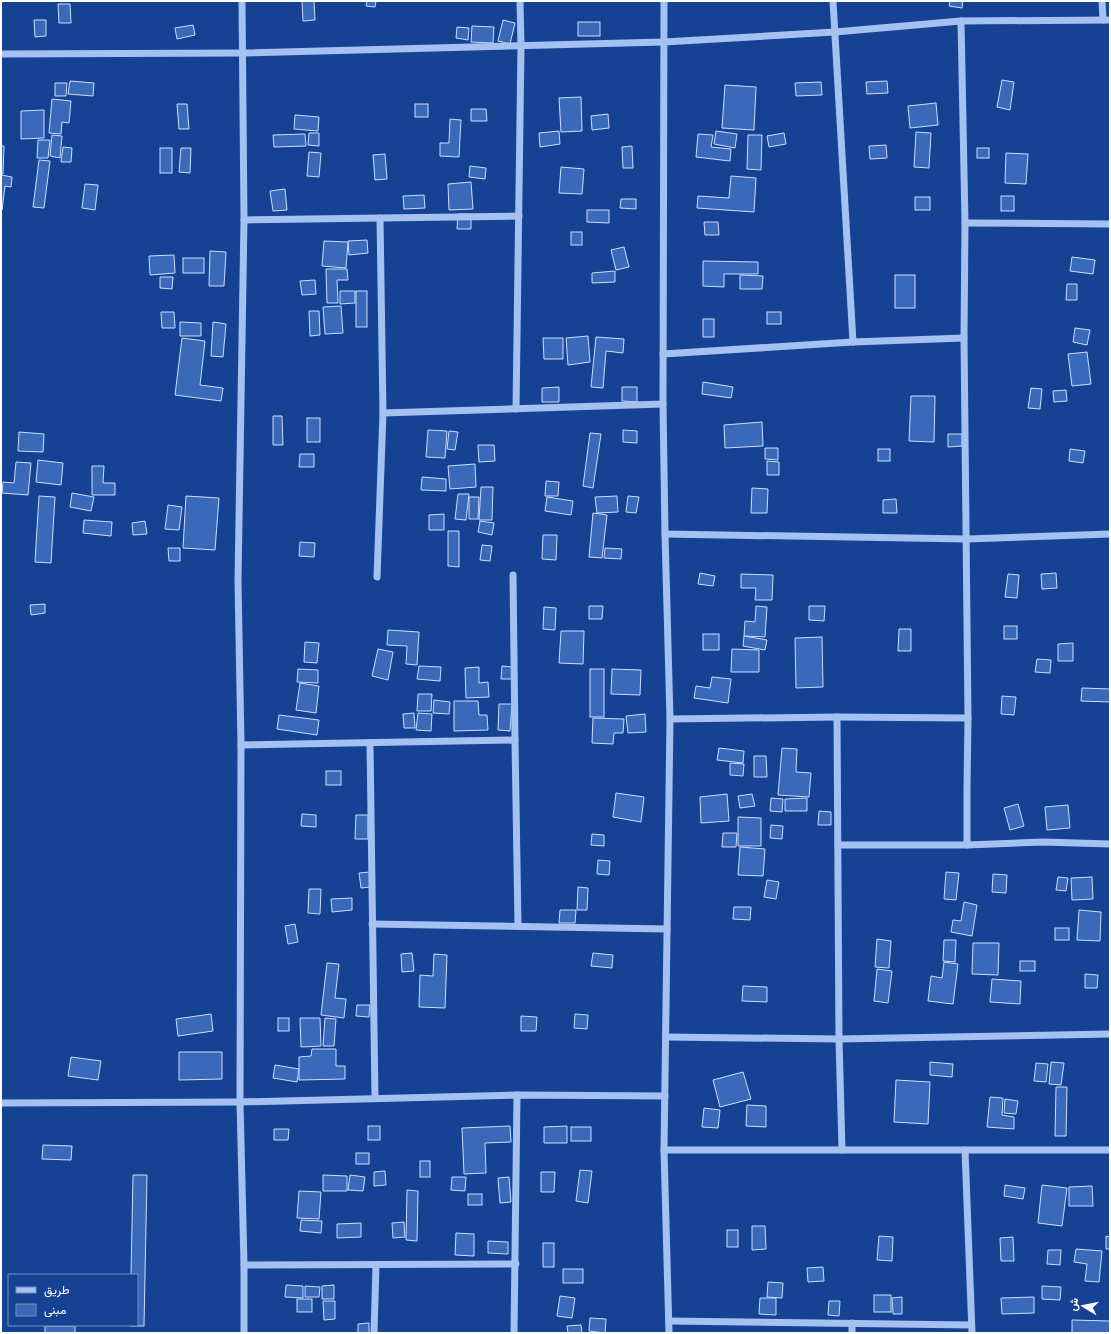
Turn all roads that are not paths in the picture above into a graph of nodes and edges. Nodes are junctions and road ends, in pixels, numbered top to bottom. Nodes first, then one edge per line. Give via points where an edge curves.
1 (242, 1) edge
2 (520, 1) edge
3 (664, 1) edge
4 (833, 1) edge
5 (1102, 1) edge
6 (1106, 20) edge
7 (960, 21) junction
8 (835, 32) junction
9 (664, 42) junction
10 (521, 46) junction
11 (242, 53) junction
12 (1, 54) edge
13 (519, 216) junction
14 (380, 218) junction
15 (244, 220) junction
16 (965, 223) junction
17 (1110, 224) edge
18 (964, 338) junction
19 (853, 342) junction
20 (663, 354) junction
21 (663, 404) junction
22 (516, 409) junction
23 (383, 413) junction
24 (665, 534) junction
25 (1110, 534) edge
26 (967, 538) junction
27 (513, 575) dead end
28 (377, 577) dead end
29 (837, 717) junction
30 (968, 718) junction
31 (670, 719) junction
32 (515, 740) junction
33 (370, 743) junction
34 (241, 745) junction
35 (1110, 844) edge
36 (838, 845) junction
37 (967, 845) junction
38 (372, 924) junction
39 (518, 926) junction
40 (667, 929) junction
41 (1110, 1034) edge
42 (666, 1037) junction
43 (839, 1039) junction
44 (517, 1095) junction
45 (665, 1096) junction
46 (375, 1098) junction
47 (240, 1102) junction
48 (1, 1103) edge
49 (664, 1150) junction
50 (842, 1150) junction
51 (965, 1150) junction
52 (1110, 1150) edge
53 (516, 1264) junction
54 (244, 1265) junction
55 (376, 1265) junction
56 (669, 1321) junction
57 (852, 1323) junction
58 (971, 1329) edge
59 (244, 1333) edge
60 (374, 1333) edge
61 (514, 1333) edge
62 (669, 1333) edge
63 (852, 1333) edge

1 - 11 street
2 - 10 street
3 - 9 street
4 - 8 street
5 - 6 street
6 - 7 street
7 - 8 street
7 - 16 street
8 - 9 street
8 - 19 street
9 - 10 street
9 - 20 street
10 - 11 street
10 - 13 street
11 - 12 street
11 - 15 street
13 - 14 street
13 - 22 street
14 - 15 street
14 - 23 street
15 - 34 street via 238,581
16 - 17 street
16 - 18 street
18 - 19 street
18 - 26 street
19 - 20 street
20 - 21 street
21 - 22 street
21 - 24 street
22 - 23 street
23 - 28 street
24 - 26 street
24 - 31 street
25 - 26 street
26 - 30 street
27 - 32 street
29 - 30 street
29 - 31 street
29 - 36 street
30 - 37 street
31 - 40 street
32 - 33 street
32 - 39 street
33 - 34 street
33 - 38 street
34 - 47 street
35 - 37 street via 1043,842
36 - 37 street
36 - 43 street
38 - 39 street
38 - 46 street
39 - 40 street
40 - 42 street
41 - 43 street
42 - 43 street
42 - 45 street
43 - 50 street
44 - 45 street
44 - 46 street
44 - 53 street
45 - 49 street
46 - 47 street
47 - 48 street
47 - 54 street
49 - 50 street
49 - 56 street
50 - 51 street
51 - 52 street
51 - 58 street
53 - 55 street
53 - 61 street
54 - 55 street
54 - 59 street
55 - 60 street
56 - 57 street
56 - 62 street
57 - 58 street
57 - 63 street

